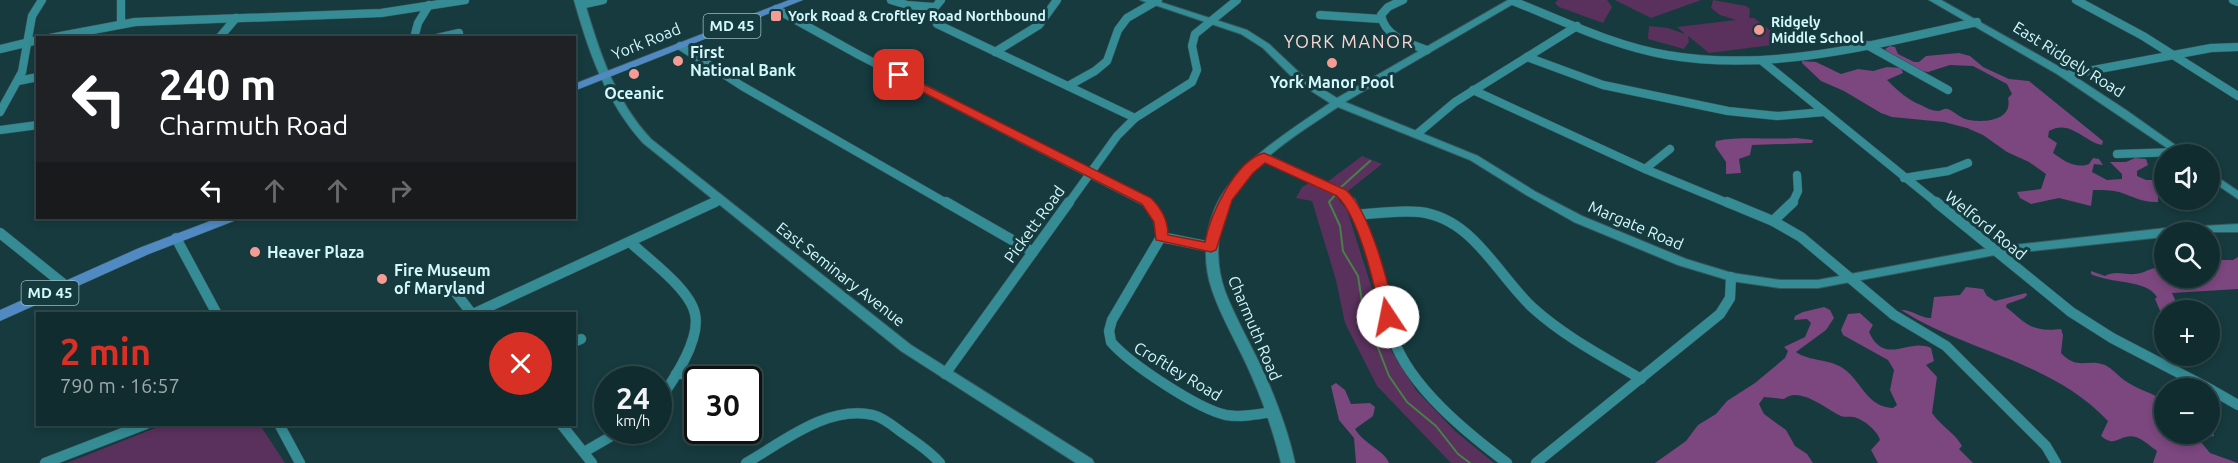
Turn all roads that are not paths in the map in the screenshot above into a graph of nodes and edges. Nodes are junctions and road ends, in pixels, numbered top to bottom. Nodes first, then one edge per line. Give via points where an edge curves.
1 (42, 0) edge
2 (121, 0) edge
3 (465, 0) edge
4 (603, 0) edge
5 (798, 0) edge
6 (891, 0) edge
7 (941, 0) edge
8 (1057, 0) edge
9 (1237, 0) edge
10 (1403, 0) edge
11 (1514, 0) edge
12 (1934, 0) edge
13 (2076, 0) edge
14 (2233, 0) edge
15 (1152, 1) edge
16 (579, 2) edge
17 (2238, 2) edge
18 (430, 4) edge
19 (933, 7) junction
20 (776, 9) junction
21 (1320, 15) dead end
22 (236, 18) junction
23 (1381, 19) junction
24 (1210, 20) junction
25 (1977, 22) junction
26 (121, 23) junction
27 (1577, 26) junction
28 (459, 33) dead end
29 (59, 36) edge
30 (221, 36) edge
31 (415, 36) edge
32 (446, 36) edge
33 (36, 40) edge
34 (28, 42) junction
35 (1867, 45) junction
36 (680, 46) junction
37 (2238, 47) edge
38 (0, 49) edge
39 (1427, 50) junction
40 (995, 52) junction
41 (2173, 55) junction
42 (1527, 57) junction
43 (1762, 61) junction
44 (2067, 75) junction
45 (606, 76) junction
46 (36, 77) edge
47 (18, 81) junction
48 (1068, 86) junction
49 (576, 87) edge
50 (1473, 90) junction
51 (1948, 90) dead end
52 (2238, 96) edge
53 (1336, 102) junction
54 (0, 112) edge
55 (1824, 112) junction
56 (1135, 118) junction
57 (36, 125) edge
58 (0, 130) edge
59 (1417, 134) junction
60 (2167, 144) edge
61 (1670, 149) dead end
62 (2154, 153) edge
63 (2117, 154) dead end
64 (1264, 157) junction
65 (1968, 163) dead end
66 (1645, 169) junction
67 (1091, 172) junction
68 (1797, 175) dead end
69 (1904, 178) junction
70 (2220, 182) edge
71 (2238, 196) edge
72 (720, 200) junction
73 (1356, 215) junction
74 (226, 219) edge
75 (1773, 221) junction
76 (2238, 228) edge
77 (2220, 229) edge
78 (0, 233) edge
79 (2154, 234) edge
80 (1161, 237) junction
81 (176, 238) junction
82 (630, 242) junction
83 (1211, 247) junction
84 (1995, 251) junction
85 (1033, 252) junction
86 (1731, 277) junction
87 (1851, 278) junction
88 (66, 286) junction
89 (455, 292) dead end
90 (216, 312) edge
91 (471, 312) edge
92 (477, 312) edge
93 (0, 316) edge
94 (676, 374) junction
95 (684, 374) edge
96 (945, 374) junction
97 (1641, 378) junction
98 (2189, 378) edge
99 (672, 380) edge
100 (2220, 395) edge
101 (2238, 405) edge
102 (1273, 412) junction
103 (141, 426) edge
104 (280, 426) edge
105 (563, 426) edge
106 (598, 444) edge
107 (584, 452) junction
108 (754, 461) edge
109 (45, 463) edge
110 (300, 463) edge
111 (592, 463) edge
112 (940, 463) edge
113 (1087, 463) edge
114 (1288, 463) edge
115 (1507, 463) edge
116 (1536, 463) edge
117 (2056, 463) edge

1 - 34 street via 32,16
2 - 26 street
3 - 18 street
4 - 16 street
5 - 20 main road, York Road / MD 45
6 - 19 street
7 - 19 street
8 - 40 street via 1050,16 1038,28
9 - 24 street, Pickett Road
10 - 23 street via 1384,10
11 - 27 street
11 - 39 street, Charmuth Road
12 - 25 street, East Ridgely Road
13 - 41 street
14 - 17 street
15 - 24 street, Margate Road
15 - 48 street via 1123,22 1104,64
16 - 45 street, East Seminary Avenue
18 - 22 street via 381,13
18 - 31 street
19 - 40 street via 932,16 937,24
20 - 36 main road, York Road / MD 45
20 - 67 street
21 - 23 street
22 - 26 street
22 - 30 street
23 - 39 street via 1394,36
24 - 53 street, Margate Road via 1256,39 1301,80
24 - 56 street, Pickett Road via 1192,42 1197,70 1192,82
25 - 35 street
25 - 44 street, East Ridgely Road
26 - 29 street
27 - 42 street
27 - 43 street via 1626,45 1667,55 1713,61
28 - 32 street
33 - 34 street
34 - 38 street
34 - 47 street
35 - 43 street
35 - 51 street
36 - 45 main road, York Road / MD 45
36 - 85 street via 742,86
37 - 41 street
39 - 53 street, Charmuth Road
40 - 48 street
41 - 44 street
41 - 52 street
42 - 50 street
42 - 55 street via 1603,85 1728,111 1777,116
43 - 55 street, Welford Road
44 - 60 street, East Ridgely Road
45 - 49 main road, York Road / MD 45
45 - 72 street, East Seminary Avenue via 625,115 641,135
46 - 47 street
47 - 54 street
48 - 56 street
50 - 59 street
50 - 66 street
53 - 59 street, Margate Road
53 - 64 street, Charmuth Road
55 - 69 street, Welford Road
56 - 67 street, Pickett Road
57 - 58 street
59 - 86 street, Margate Road via 1474,158 1578,219 1682,262
61 - 66 street
62 - 63 street
64 - 73 street via 1337,191 1350,201
64 - 83 street, Charmuth Road via 1225,199
65 - 69 street via 1948,171
66 - 75 street
67 - 80 street via 1146,201 1161,222
67 - 85 street, Pickett Road
68 - 75 street via 1796,200
69 - 84 street, Welford Road
70 - 71 street
72 - 82 street
72 - 96 street, East Seminary Avenue via 876,327
73 - 97 street via 1421,212 1454,224 1549,321
73 - 115 street via 1380,278 1395,343 1410,369 1437,400
74 - 81 main road, MD 45
75 - 87 street via 1801,237
76 - 77 street, Margate Road
78 - 88 street
79 - 84 street, Margate Road
80 - 83 street
80 - 102 street, Croftley Road via 1112,320 1111,343 1127,358 1208,408 1233,416
81 - 88 main road, MD 45
81 - 90 street
82 - 92 street
82 - 94 street via 687,297 695,312 694,333
83 - 102 street, Charmuth Road via 1218,290
84 - 87 street, Margate Road
84 - 98 street, Welford Road via 2088,324
85 - 96 street, Pickett Road
86 - 87 street, Margate Road via 1801,284
86 - 97 street via 1730,298 1720,314
87 - 117 street via 1894,315 1946,346 2046,446
88 - 93 main road, MD 45
89 - 91 street
94 - 95 street
94 - 99 street
96 - 113 street, East Seminary Avenue
97 - 116 street
100 - 101 street, Welford Road
102 - 114 street, Charmuth Road
103 - 109 street
104 - 110 street
105 - 107 street
106 - 107 street
107 - 111 street
108 - 112 street via 831,417 864,413 884,420

